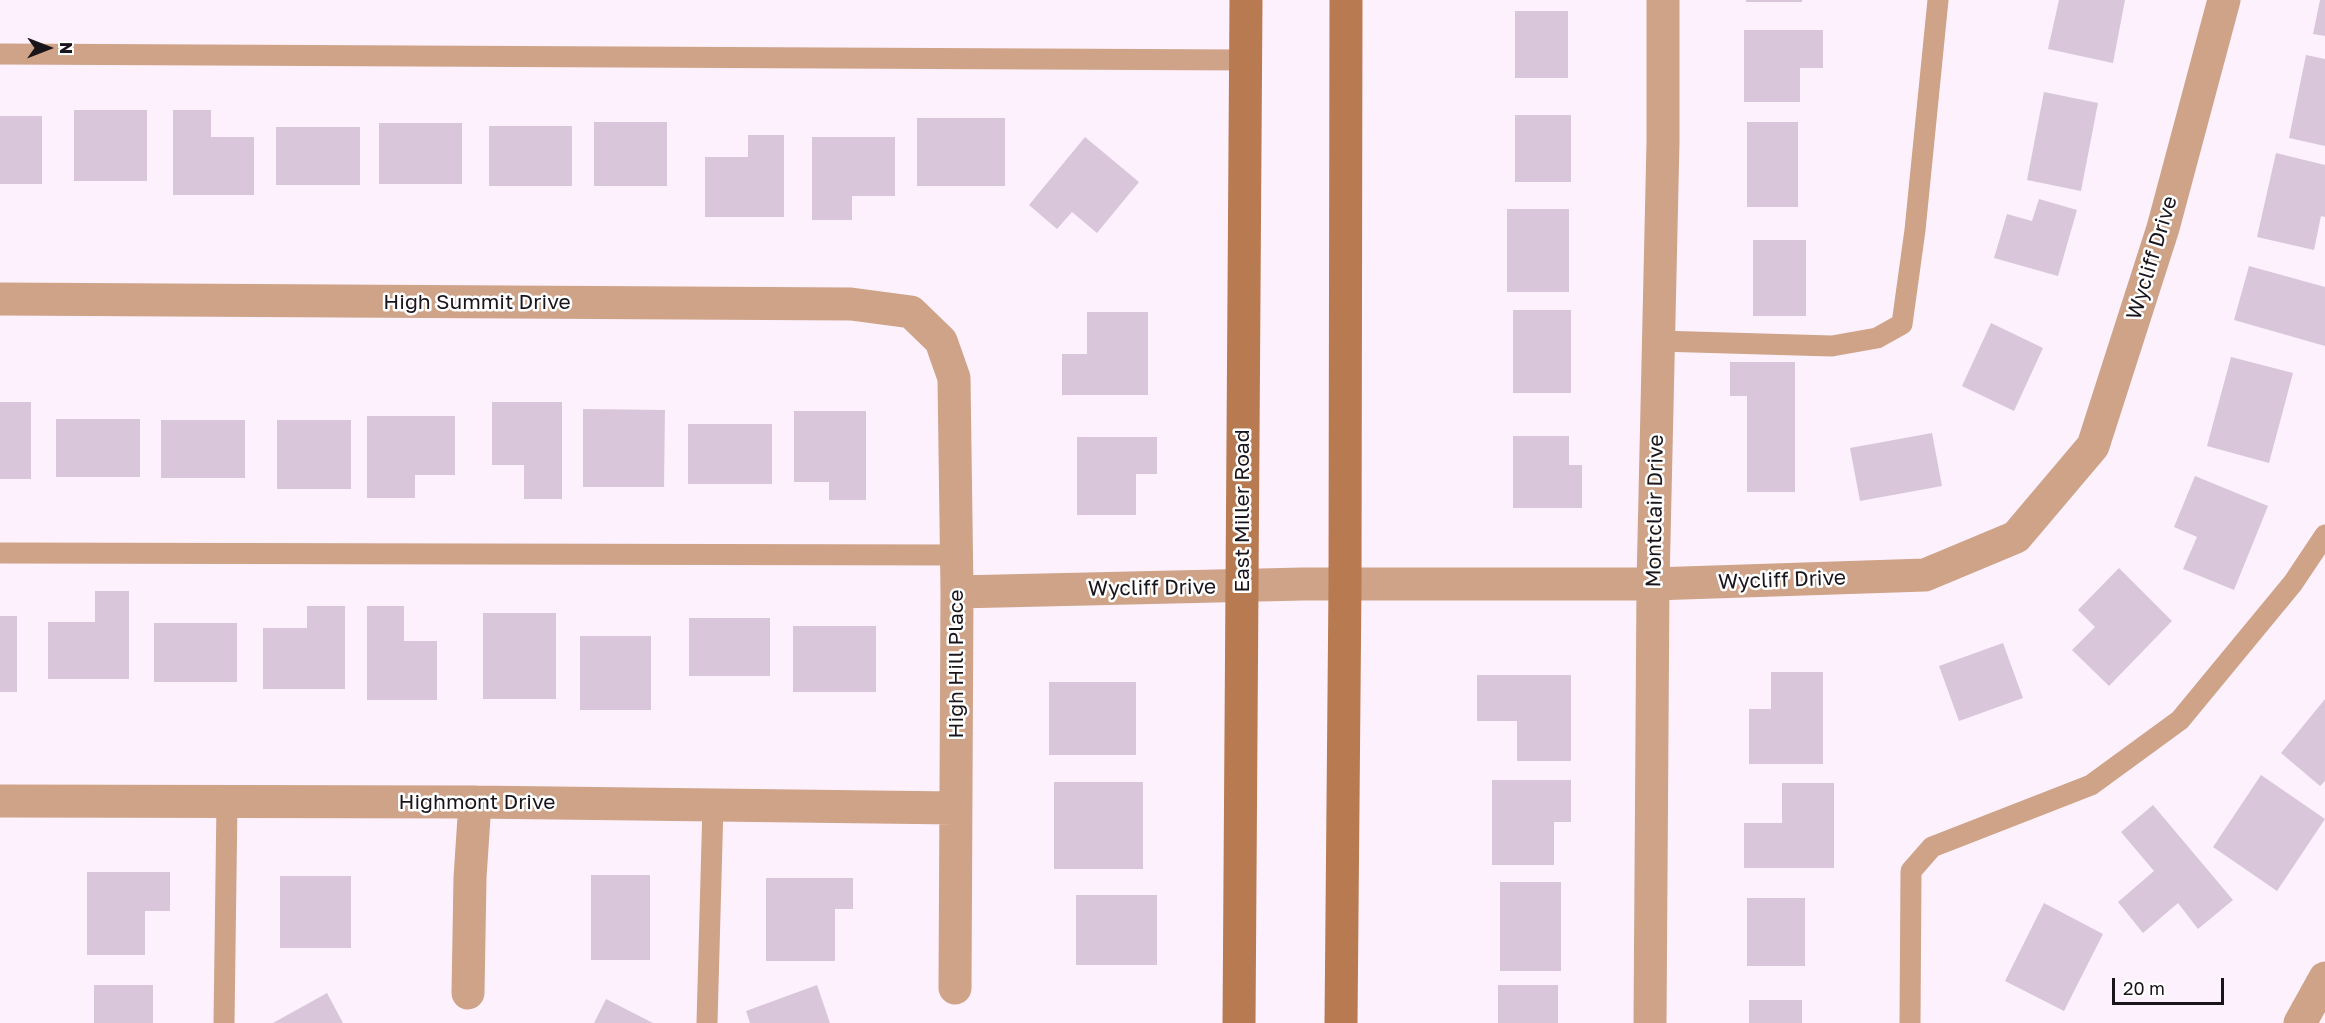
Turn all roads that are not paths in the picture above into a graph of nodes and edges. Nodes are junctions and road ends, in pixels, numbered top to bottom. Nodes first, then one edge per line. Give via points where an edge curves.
1 (1246, 0) edge
2 (1346, 0) edge
3 (1663, 0) edge
4 (1938, 0) edge
5 (2224, 0) edge
6 (0, 54) edge
7 (1245, 60) junction
8 (0, 299) edge
9 (941, 341) joint
10 (1658, 341) junction
11 (2325, 535) edge
12 (0, 554) edge
13 (956, 555) junction
14 (1653, 584) junction
15 (1345, 585) junction
16 (1242, 586) junction
17 (957, 592) junction
18 (0, 801) edge
19 (227, 802) junction
20 (475, 802) junction
21 (713, 805) junction
22 (955, 808) junction
23 (2325, 978) edge
24 (955, 988) dead end
25 (468, 993) dead end
26 (224, 1023) edge
27 (707, 1023) edge
28 (1239, 1023) edge
29 (1341, 1023) edge
30 (1650, 1023) edge
31 (1910, 1023) edge
32 (2300, 1023) edge

1 - 7 main road, East Miller Road
2 - 15 main road
3 - 10 street, Montclair Drive
4 - 10 lane via 1902,324 1877,338 1832,345
5 - 14 street, Wycliff Drive via 2163,228 2093,446 2016,537 1925,575
6 - 7 lane
7 - 16 main road, East Miller Road
8 - 9 street, High Summit Drive via 851,304 911,312
9 - 13 street, High Hill Place via 954,378
10 - 14 street, Montclair Drive
11 - 31 lane via 2293,583 2180,720 2091,785 1932,847 1911,871
12 - 13 lane
13 - 17 street, High Hill Place
14 - 15 street, Wycliff Drive
14 - 30 street, Montclair Drive
15 - 16 street, Wycliff Drive
15 - 29 main road
16 - 17 street, Wycliff Drive
16 - 28 main road, East Miller Road
17 - 22 street, High Hill Place
18 - 19 street, Highmont Drive
19 - 20 street, Highmont Drive
19 - 26 lane
20 - 21 street, Highmont Drive
20 - 25 street
21 - 22 street, Highmont Drive
21 - 27 lane
22 - 24 street, High Hill Place
23 - 32 street

